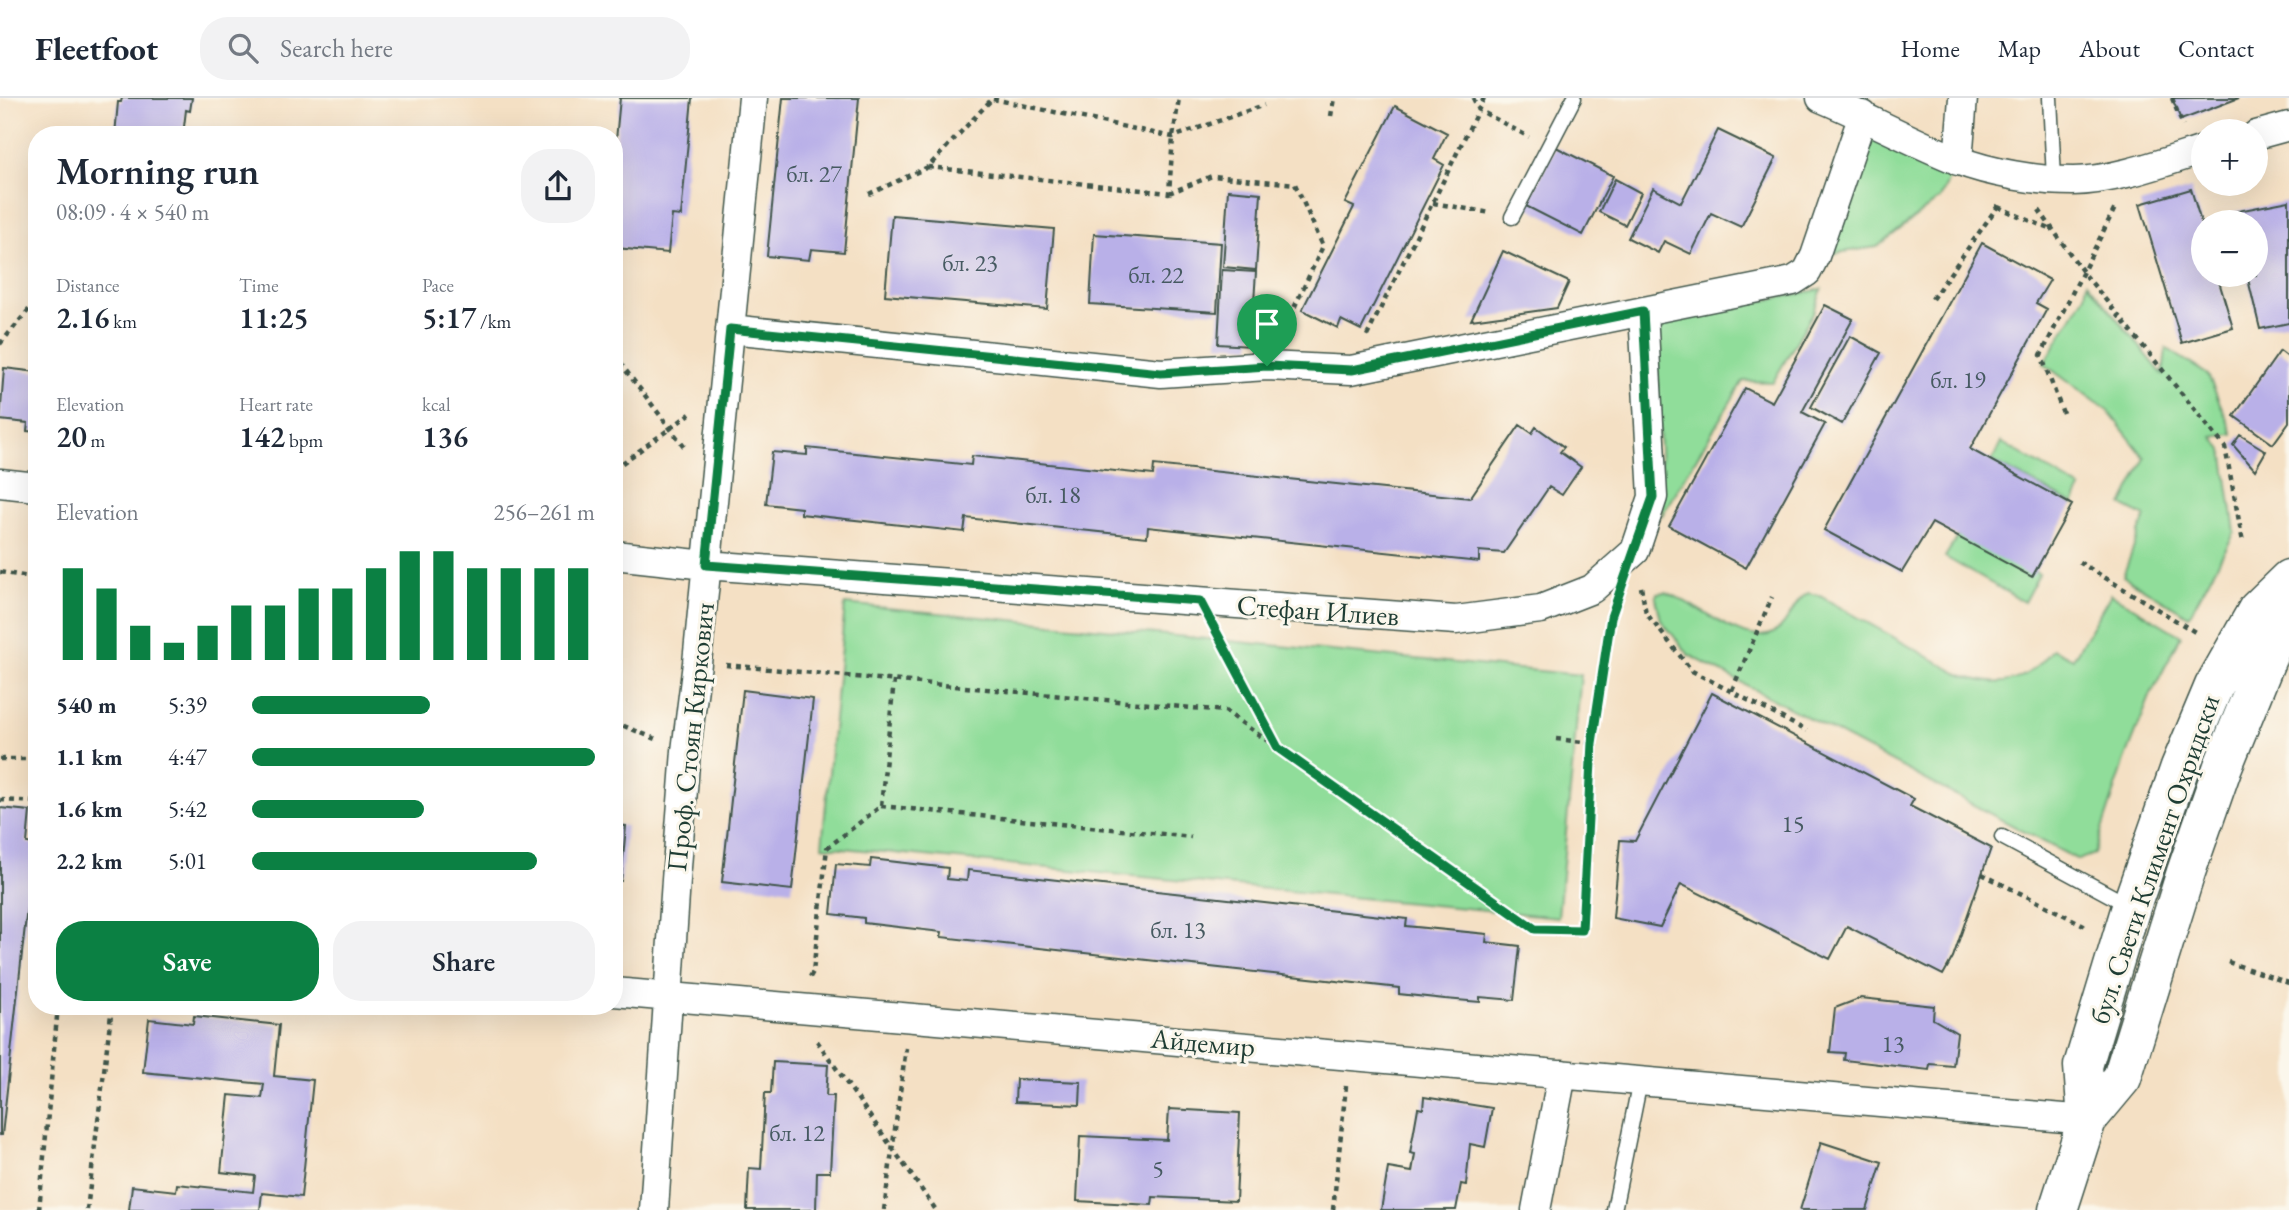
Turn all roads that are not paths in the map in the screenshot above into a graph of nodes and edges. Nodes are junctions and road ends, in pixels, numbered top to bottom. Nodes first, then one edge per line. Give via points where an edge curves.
1 (752, 98) edge
2 (1574, 98) edge
3 (1821, 98) edge
4 (1963, 98) edge
5 (2050, 98) edge
6 (1863, 115) junction
7 (2289, 126) edge
8 (2268, 132) edge
9 (2191, 154) edge
10 (1958, 161) junction
11 (2054, 179) junction
12 (1512, 217) road end
13 (1643, 311) junction
14 (730, 329) junction
15 (0, 483) edge
16 (28, 486) edge
17 (623, 556) edge
18 (706, 565) junction
19 (2289, 579) edge
20 (2289, 592) edge
21 (2002, 837) dead end
22 (2131, 907) junction
23 (623, 993) edge
24 (668, 996) junction
25 (1562, 1074) junction
26 (1640, 1081) junction
27 (2087, 1120) junction
28 (654, 1210) edge
29 (1536, 1210) edge
30 (1614, 1210) edge
31 (2058, 1210) edge

1 - 14 street, Проф. Стоян Киркович
2 - 12 lane
3 - 6 street
4 - 10 street
5 - 11 lane
6 - 10 street
6 - 13 street via 1807,272 1793,281
7 - 8 street
9 - 11 street via 2133,172 2074,181
10 - 11 street
13 - 14 street via 1352,370 1267,366 1161,373
13 - 18 street, Стефан Илиев via 1653,497 1635,551 1592,589 1541,609 1456,620
14 - 18 street, Проф. Стоян Киркович
15 - 16 street
17 - 18 street, Стефан Илиев
18 - 24 street, Проф. Стоян Киркович via 686,751
19 - 22 main road, бул. Свети Климент Охридски via 2257,610 2214,686
20 - 27 main road, бул. Свети Климент Охридски via 2186,872 2122,1078
21 - 22 lane
22 - 27 main road, бул. Свети Климент Охридски via 2083,1066
23 - 24 street, Айдемир
24 - 25 street, Айдемир
24 - 28 street, Проф. Стоян Киркович
25 - 26 street, Айдемир
25 - 29 street
26 - 27 street, Айдемир
26 - 30 lane
27 - 31 main road, бул. Свети Климент Охридски

